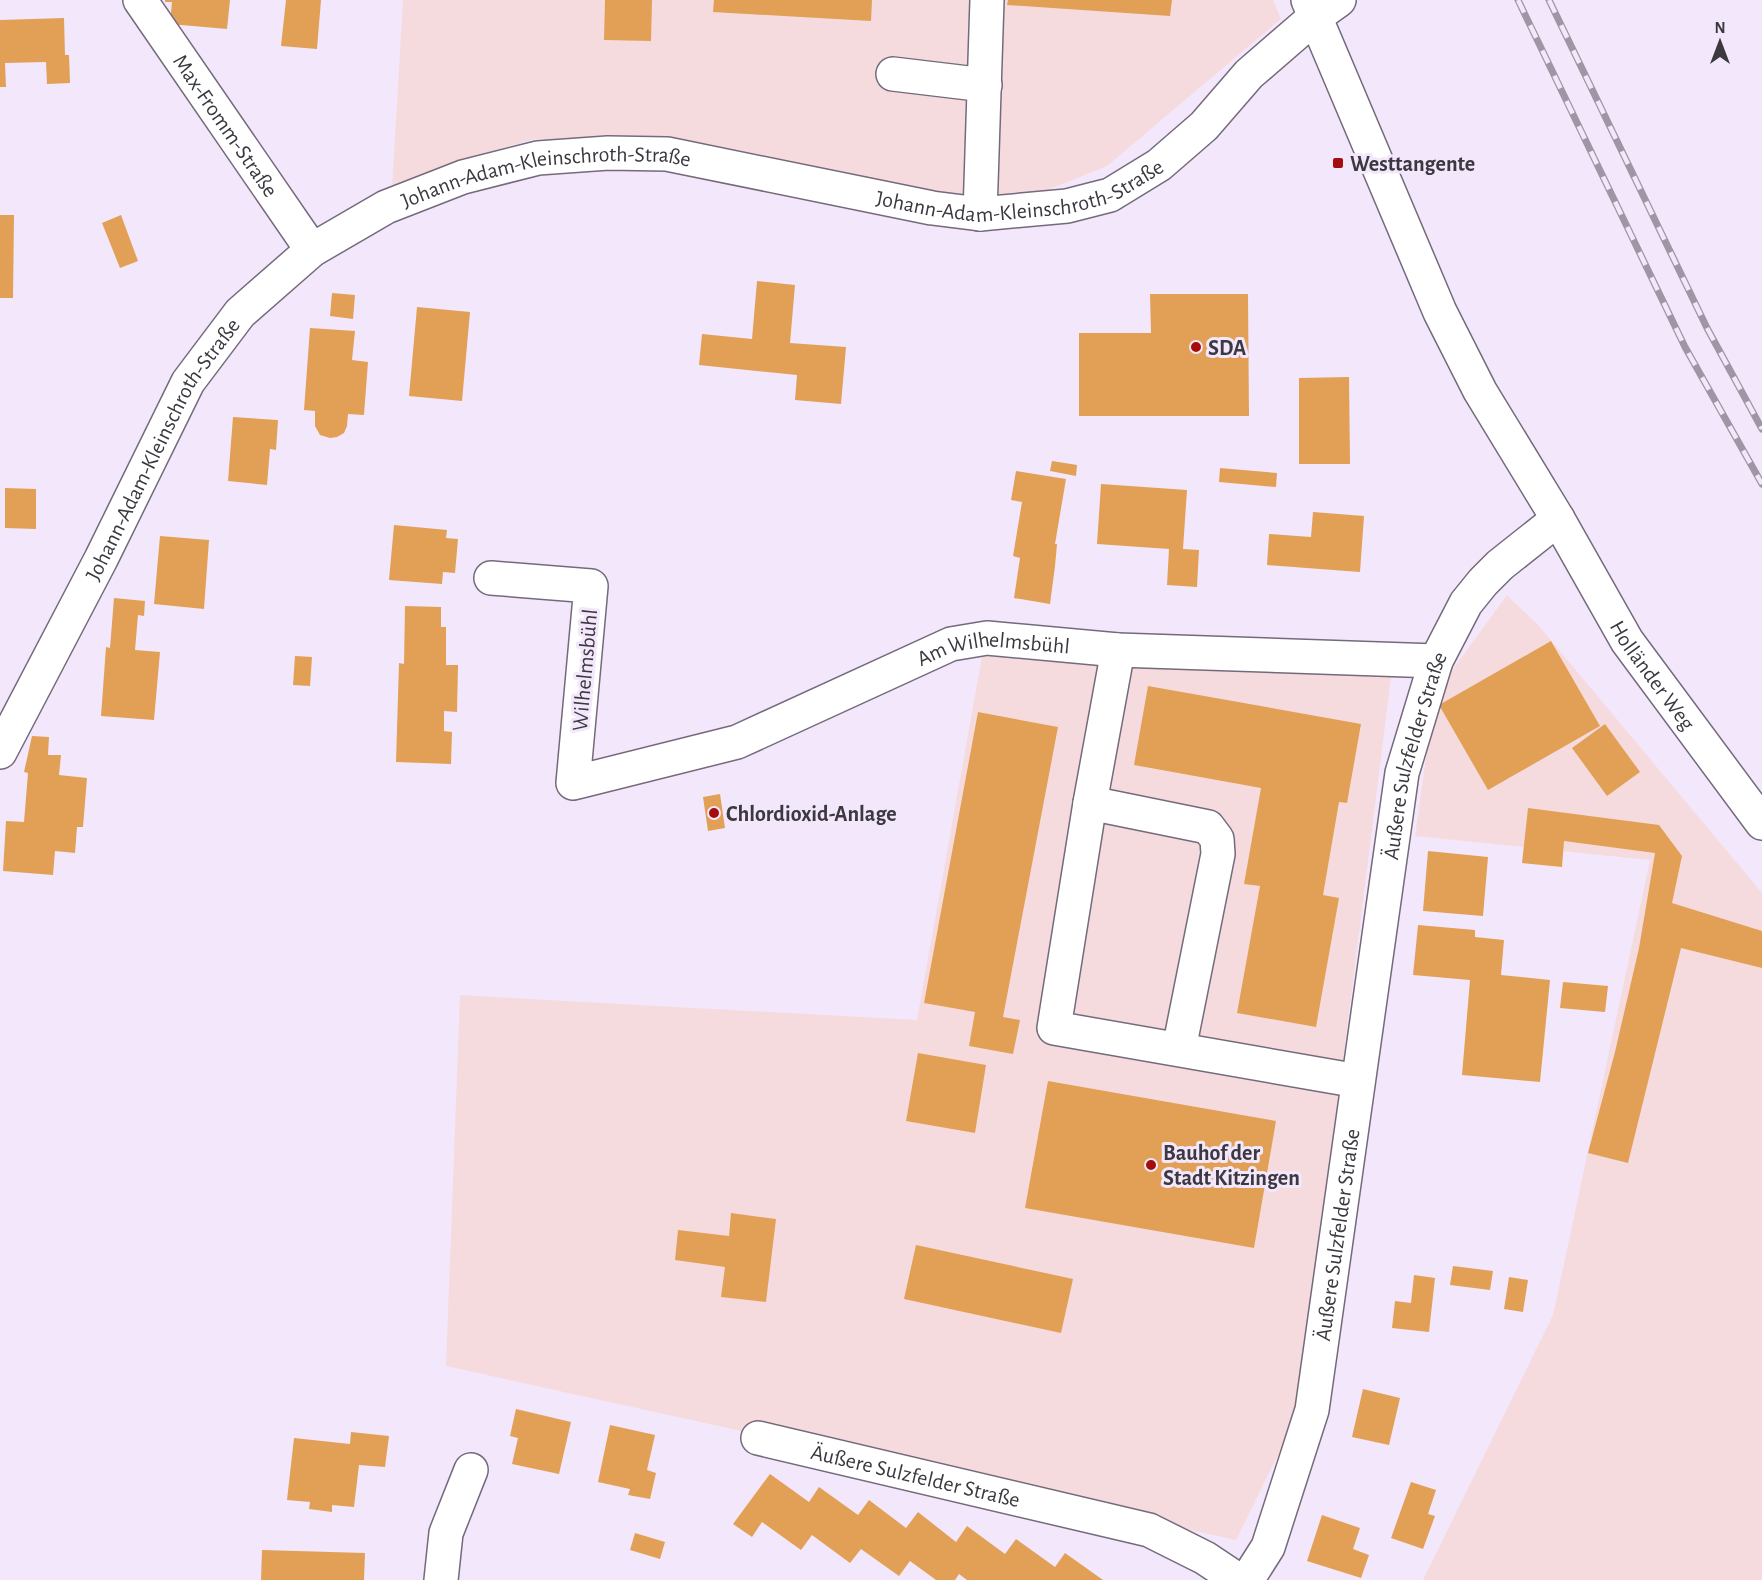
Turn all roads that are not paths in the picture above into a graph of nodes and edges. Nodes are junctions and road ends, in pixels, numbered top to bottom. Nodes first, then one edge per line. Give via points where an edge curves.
1 (140, 0) edge
2 (987, 0) edge
3 (1320, 6) edge
4 (892, 74) dead end
5 (984, 85) junction
6 (980, 214) junction
7 (312, 250) junction
8 (1558, 519) junction
9 (491, 578) dead end
10 (1119, 650) junction
11 (1436, 661) junction
12 (0, 752) edge
13 (573, 783) joint
14 (1090, 803) junction
15 (1762, 823) edge
16 (1179, 1049) junction
17 (1358, 1081) junction
18 (758, 1438) dead end
19 (471, 1470) dead end
20 (441, 1580) edge
21 (1238, 1580) edge
22 (1247, 1580) edge

1 - 7 street, Max-Fromm-Straße
2 - 5 street
3 - 6 street, Johann-Adam-Kleinschroth-Straße via 1249,74 1204,126 1158,165 1110,195 1066,206
3 - 8 street via 1440,312 1480,391
4 - 5 street
5 - 6 street
6 - 7 street, Johann-Adam-Kleinschroth-Straße via 932,208 667,154 608,153 538,158 463,177 386,207
7 - 12 street, Johann-Adam-Kleinschroth-Straße via 240,314 188,382
8 - 11 street, Äußere Sulzfelder Straße via 1483,582 1466,603
8 - 15 street, Holländer Weg via 1627,641
9 - 13 street, Wilhelmsbühl via 591,586
10 - 11 street, Am Wilhelmsbühl
10 - 13 street, Am Wilhelmsbühl via 987,638 951,644 737,742
10 - 14 street
11 - 17 street, Äußere Sulzfelder Straße via 1402,773
14 - 16 street via 1208,826 1217,839 1218,854
14 - 16 street via 1054,1028
16 - 17 street
17 - 22 street, Äußere Sulzfelder Straße via 1312,1410 1268,1547
18 - 21 street, Äußere Sulzfelder Straße via 1149,1530 1206,1558
19 - 20 street via 446,1533

